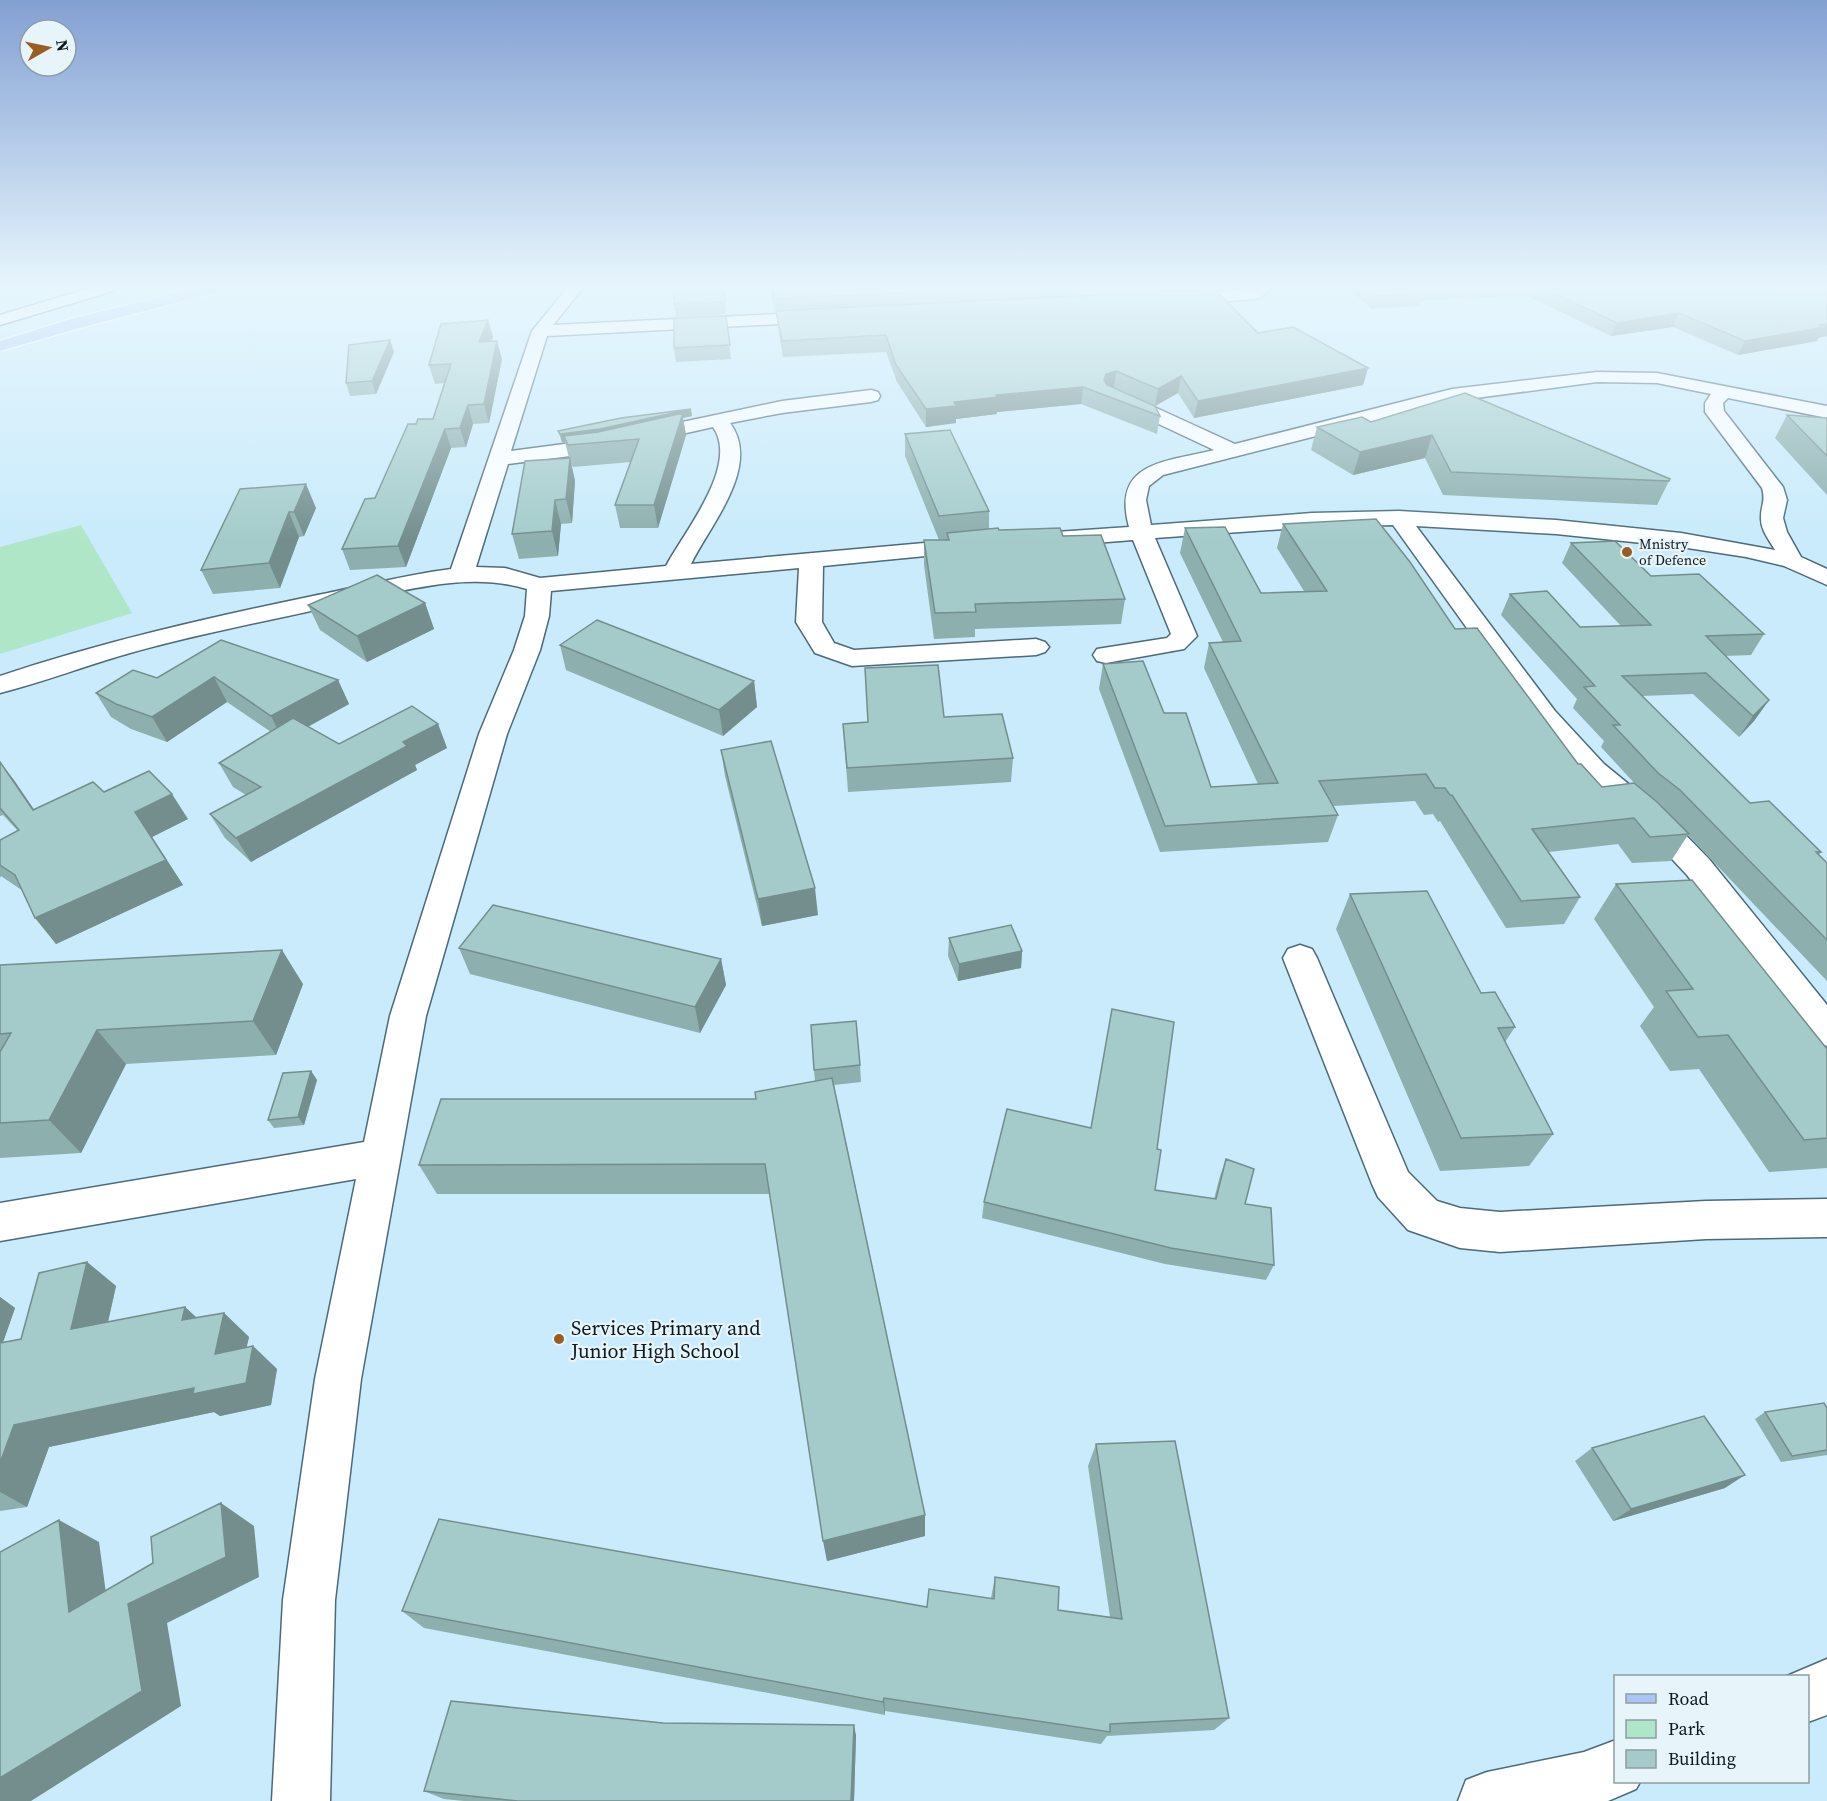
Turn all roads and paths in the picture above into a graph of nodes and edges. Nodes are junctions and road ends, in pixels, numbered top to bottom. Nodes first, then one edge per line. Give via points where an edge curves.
1 (527, 372) edge
2 (1722, 391) junction
3 (871, 396) dead end
4 (1113, 396) edge
5 (1827, 412) edge
6 (718, 421) junction
7 (1231, 450) junction
8 (500, 458) junction
9 (1399, 518) junction
10 (1140, 531) junction
11 (1035, 540) edge
12 (988, 544) edge
13 (1791, 557) junction
14 (811, 560) junction
15 (1827, 560) edge
16 (675, 573) junction
17 (461, 576) junction
18 (1827, 578) edge
19 (539, 585) junction
20 (1036, 647) dead end
21 (1106, 655) dead end
22 (0, 685) edge
23 (1300, 958) dead end
24 (1827, 1031) edge
25 (381, 1157) junction
26 (1827, 1218) edge
27 (0, 1222) edge
28 (1827, 1687) edge
29 (1809, 1694) edge
30 (1614, 1770) edge
31 (301, 1801) edge
32 (1487, 1801) edge

1 - 8 street
2 - 5 street
2 - 7 street via 1627,377 1541,382 1452,395
2 - 13 street via 1714,403 1715,412 1772,487 1776,500 1770,512 1771,525
3 - 6 street via 772,409
4 - 7 street
6 - 8 street via 615,444
6 - 16 street via 729,436 731,449 720,496
7 - 10 street via 1156,471 1139,483 1135,496
8 - 17 street
9 - 10 street
9 - 13 street via 1681,540
9 - 24 street via 1545,717 1594,771 1653,820 1698,867
10 - 11 street
10 - 21 street via 1184,636 1175,644
12 - 14 street
13 - 15 street
13 - 18 street
14 - 16 street
14 - 20 street via 809,622 824,648 852,658
16 - 19 street
17 - 19 street via 500,575
17 - 22 street via 384,588 149,639
19 - 25 street via 537,616 493,734 408,1016
23 - 26 street via 1393,1184 1424,1216 1460,1228 1500,1232 1706,1220
25 - 27 street
25 - 31 street via 338,1379 309,1600
28 - 29 street
30 - 32 street via 1584,1781

